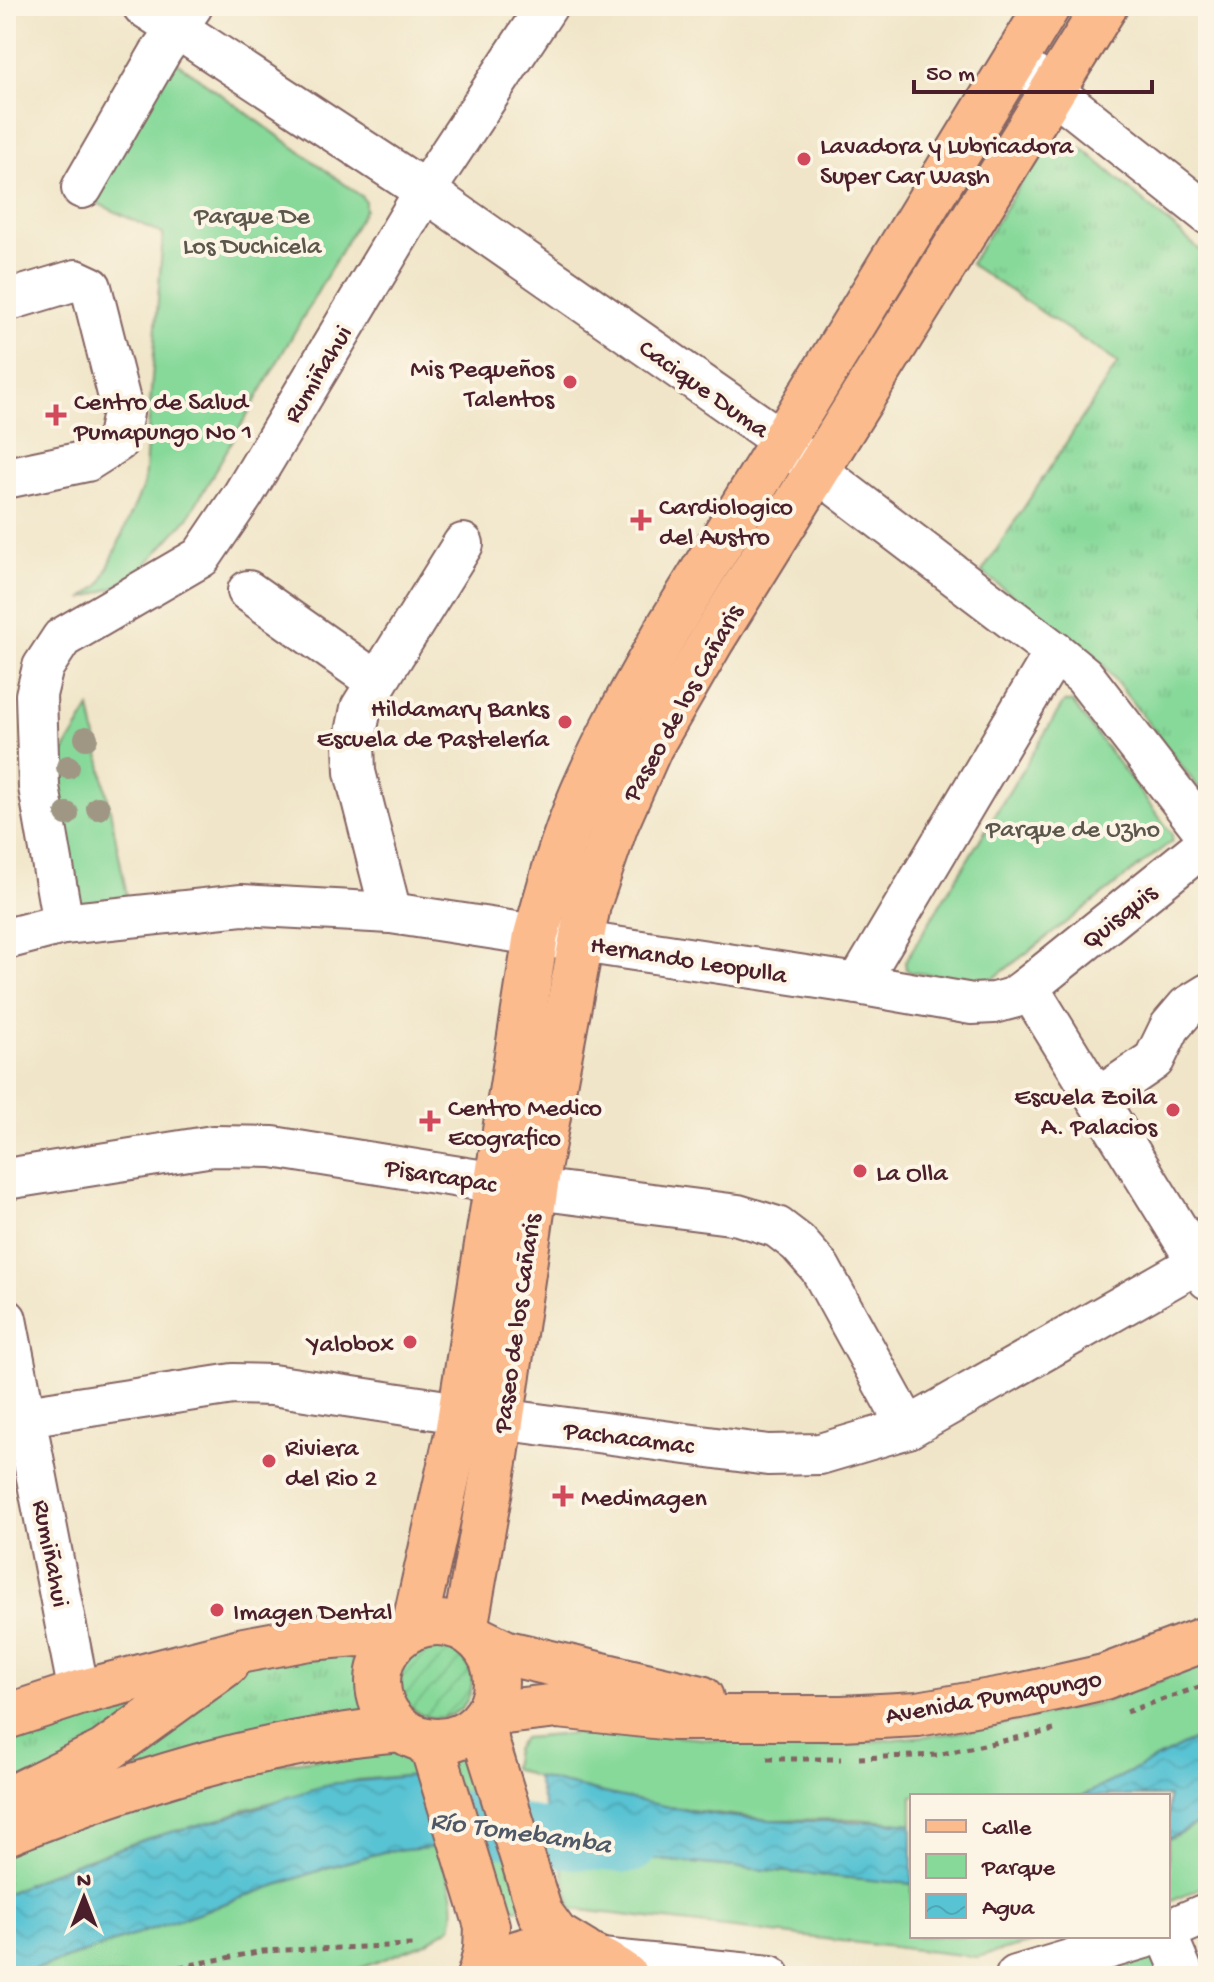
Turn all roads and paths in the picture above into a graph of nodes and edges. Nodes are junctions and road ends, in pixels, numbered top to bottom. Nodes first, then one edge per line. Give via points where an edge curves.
1 (143, 6) edge
2 (547, 6) edge
3 (1048, 6) edge
4 (1105, 6) edge
5 (184, 17) edge
6 (1015, 61) junction
7 (1053, 90) junction
8 (82, 188) dead end
9 (425, 191) junction
10 (1208, 214) edge
11 (6, 301) edge
12 (800, 456) junction
13 (6, 478) edge
14 (463, 544) dead end
15 (248, 591) dead end
16 (1055, 652) junction
17 (377, 682) junction
18 (1208, 836) edge
19 (1208, 842) edge
20 (391, 913) junction
21 (63, 924) junction
22 (536, 935) junction
23 (6, 939) edge
24 (580, 942) junction
25 (858, 984) junction
26 (1028, 987) junction
27 (1208, 994) edge
28 (1097, 1099) junction
29 (6, 1179) edge
30 (516, 1186) junction
31 (1204, 1266) edge
32 (6, 1319) edge
33 (480, 1416) junction
34 (16, 1417) edge
35 (908, 1428) junction
36 (406, 1632) junction
37 (471, 1634) junction
38 (1208, 1638) edge
39 (244, 1650) junction
40 (1208, 1684) edge
41 (1191, 1691) dead end
42 (79, 1693) junction
43 (6, 1717) edge
44 (772, 1718) junction
45 (486, 1726) junction
46 (420, 1741) junction
47 (6, 1800) edge
48 (6, 1833) edge
49 (1208, 1913) edge
50 (1170, 1932) edge
51 (1144, 1938) edge
52 (1169, 1938) edge
53 (414, 1945) dead end
54 (603, 1962) edge
55 (479, 1975) edge
56 (132, 1976) edge
57 (770, 1976) edge
58 (1016, 1976) edge
59 (1184, 1976) edge

1 - 5 street, Cacique Duma
2 - 9 street, Rumiñahui
3 - 6 main road, Paseo de los Cañaris
4 - 7 main road, Paseo de los Cañaris
5 - 8 street
5 - 9 street, Cacique Duma
6 - 7 street
6 - 12 main road, Paseo de los Cañaris
7 - 10 street
7 - 12 main road, Paseo de los Cañaris
9 - 12 street, Cacique Duma
9 - 21 street, Rumiñahui via 201,557 62,638 43,667 36,695 39,787
11 - 13 street via 76,280 91,287 123,413 117,442 87,461
12 - 16 street, Cacique Duma
12 - 22 main road, Paseo de los Cañaris via 670,625 613,728 581,795
12 - 24 main road, Paseo de los Cañaris via 712,640 650,747 616,824
14 - 17 street
15 - 17 street
16 - 18 street, Cacique Duma via 1084,676
16 - 25 street
17 - 20 street via 361,708 355,772
19 - 26 street, Quisquis
20 - 21 street, Hernando Leopulla via 242,905
20 - 22 street, Hernando Leopulla
21 - 23 street, Hernando Leopulla
22 - 24 street, Hernando Leopulla
22 - 30 main road, Paseo de los Cañaris
24 - 25 street, Hernando Leopulla
24 - 30 main road, Paseo de los Cañaris
25 - 26 street, Hernando Leopulla via 972,1004 1013,998
26 - 28 street
27 - 28 street via 1170,1027 1154,1060
28 - 31 street
29 - 30 street, Pisarcapac via 213,1146 273,1147
30 - 33 main road, Paseo de los Cañaris
30 - 35 street, Pisarcapac via 738,1215 777,1227 820,1268
31 - 35 street, Pachacamac
32 - 34 street, Rumiñahui
33 - 34 street, Pachacamac via 272,1385 233,1384
33 - 35 street, Pachacamac via 768,1455 820,1454
33 - 36 main road, Paseo de los Cañaris
33 - 37 main road, Paseo de los Cañaris via 496,1456
34 - 42 street, Rumiñahui
36 - 37 main road via 431,1623
36 - 39 main road via 309,1638
36 - 46 main road via 384,1653 377,1678 390,1719
37 - 44 main road, Avenida Pumapungo via 507,1653
37 - 45 main road via 490,1656 496,1676
38 - 44 main road, Avenida Pumapungo via 1104,1677 1009,1698 918,1714
39 - 42 main road
39 - 47 main road via 104,1752
40 - 41 path
42 - 43 main road
44 - 45 main road, Avenida Pumapungo via 673,1718 558,1706
45 - 46 main road via 446,1741
45 - 54 main road via 540,1913 556,1935
46 - 48 main road via 298,1741 100,1795
46 - 55 main road via 487,1926
49 - 50 street
51 - 58 street
52 - 59 street
53 - 56 path via 263,1951
54 - 55 main road via 562,1947 518,1952
54 - 57 street

